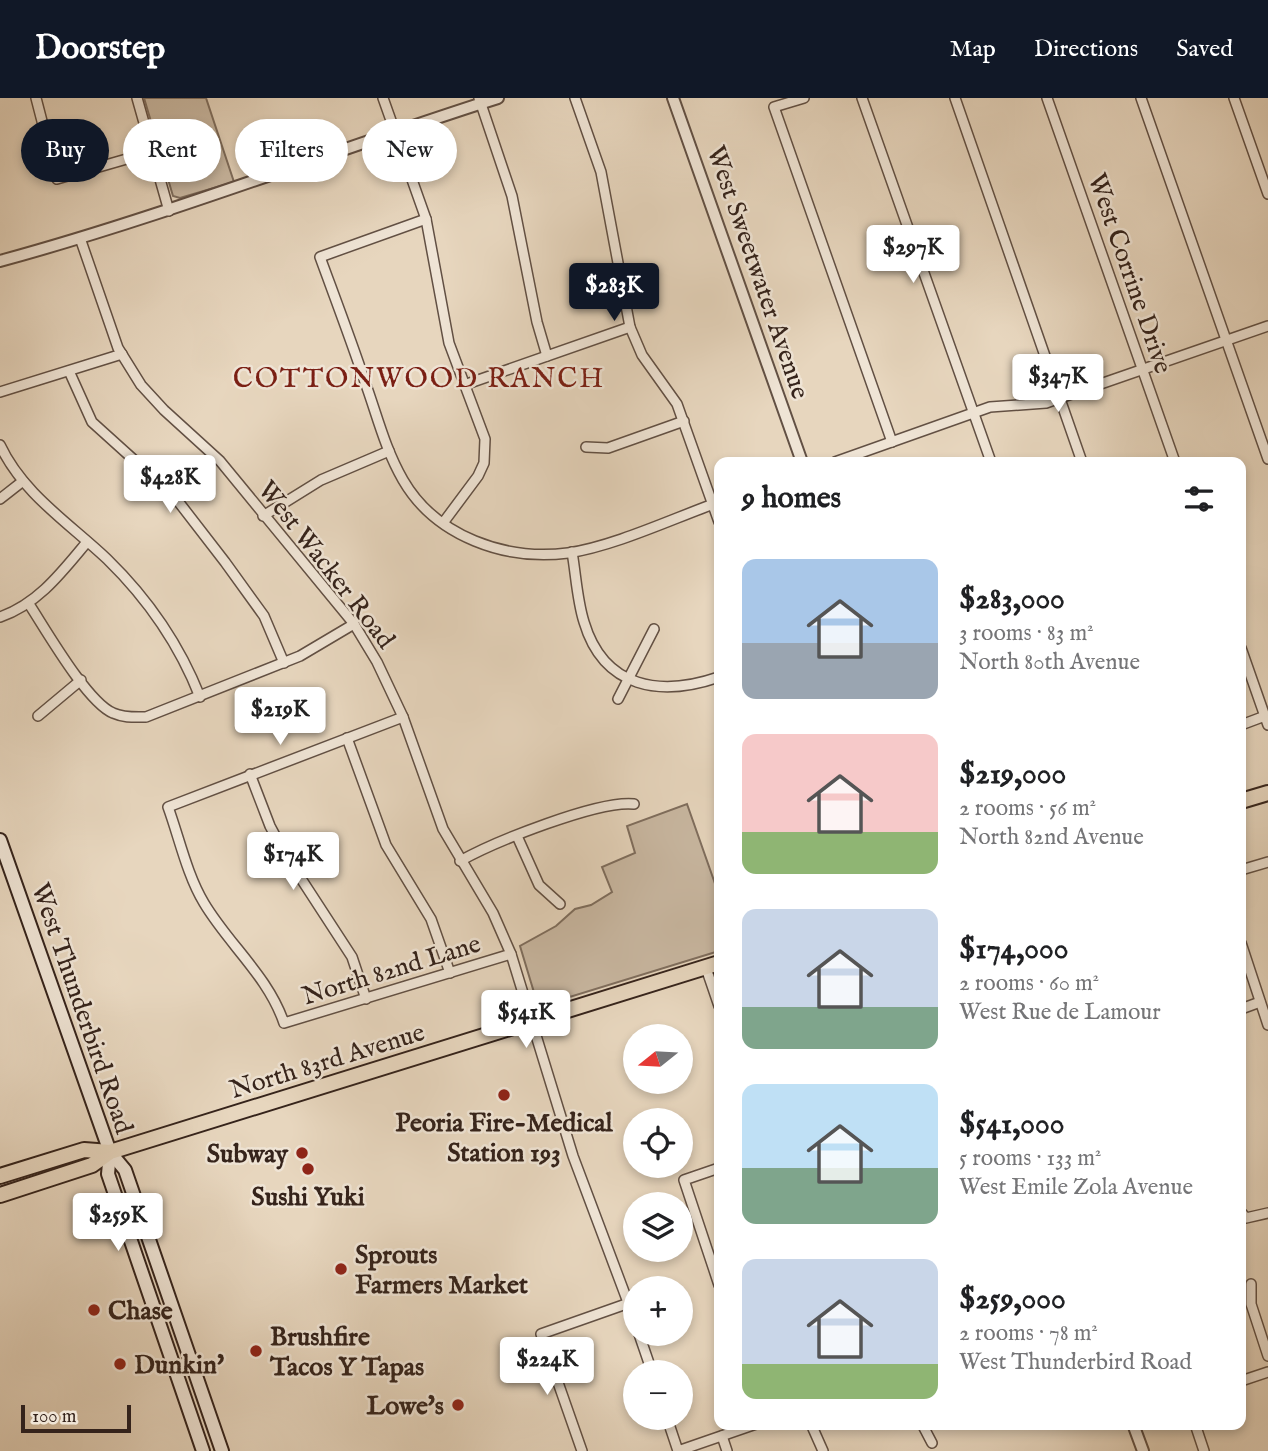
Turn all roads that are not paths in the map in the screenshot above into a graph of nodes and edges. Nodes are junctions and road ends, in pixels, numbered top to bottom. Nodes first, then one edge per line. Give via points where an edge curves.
1 (36, 98) edge
2 (137, 98) edge
3 (383, 98) edge
4 (498, 98) edge
5 (575, 98) edge
6 (673, 98) edge
7 (804, 98) edge
8 (862, 98) edge
9 (955, 98) edge
10 (1047, 98) edge
11 (1140, 98) edge
12 (1234, 98) edge
13 (480, 101) edge
14 (142, 119) edge
15 (390, 119) edge
16 (427, 119) edge
17 (362, 142) edge
18 (123, 160) edge
19 (160, 182) edge
20 (413, 182) edge
21 (1268, 194) edge
22 (169, 211) junction
23 (426, 219) junction
24 (79, 238) junction
25 (0, 261) edge
26 (1268, 326) edge
27 (630, 327) junction
28 (1226, 339) junction
29 (121, 354) junction
30 (547, 356) junction
31 (1142, 369) junction
32 (69, 370) junction
33 (464, 385) junction
34 (0, 392) edge
35 (1060, 398) junction
36 (974, 413) junction
37 (684, 421) junction
38 (892, 442) junction
39 (0, 445) edge
40 (586, 447) dead end
41 (388, 451) junction
42 (800, 457) edge
43 (849, 457) edge
44 (989, 457) edge
45 (1080, 457) edge
46 (1173, 457) edge
47 (1268, 458) edge
48 (23, 481) junction
49 (714, 498) edge
50 (0, 499) edge
51 (714, 504) edge
52 (263, 516) junction
53 (443, 523) junction
54 (88, 542) junction
55 (572, 552) junction
56 (29, 604) junction
57 (0, 617) edge
58 (354, 624) junction
59 (654, 629) dead end
60 (284, 663) junction
61 (1246, 663) edge
62 (714, 678) edge
63 (628, 679) junction
64 (81, 680) junction
65 (200, 697) junction
66 (618, 699) dead end
67 (38, 716) dead end
68 (403, 717) junction
69 (1266, 721) edge
70 (1246, 724) edge
71 (347, 738) junction
72 (250, 774) junction
73 (1268, 793) edge
74 (1246, 800) edge
75 (634, 804) dead end
76 (517, 836) junction
77 (0, 840) edge
78 (460, 860) junction
79 (1268, 862) edge
80 (1246, 869) edge
81 (561, 904) dead end
82 (511, 954) junction
83 (1246, 959) edge
84 (713, 966) edge
85 (450, 974) junction
86 (366, 999) junction
87 (1260, 1002) junction
88 (1246, 1007) edge
89 (532, 1021) junction
90 (1268, 1025) edge
91 (110, 1152) junction
92 (714, 1170) edge
93 (0, 1176) edge
94 (0, 1195) edge
95 (1268, 1213) edge
96 (1246, 1215) edge
97 (714, 1270) edge
98 (1251, 1284) dead end
99 (623, 1287) edge
100 (623, 1305) edge
101 (1268, 1356) edge
102 (1268, 1372) edge
103 (1246, 1379) edge
104 (671, 1430) edge
105 (739, 1430) edge
106 (814, 1430) edge
107 (925, 1430) edge
108 (1135, 1430) edge
109 (1197, 1430) edge
110 (722, 1436) junction
111 (932, 1443) dead end
112 (203, 1451) edge
113 (222, 1451) edge
114 (582, 1451) edge
115 (678, 1451) edge
116 (727, 1451) edge
117 (823, 1451) edge
118 (1143, 1451) edge
119 (1204, 1451) edge

1 - 18 street via 57,179
2 - 14 street
3 - 15 street
4 - 13 street
5 - 27 street via 601,172
6 - 42 street, West Sweetwater Avenue
7 - 38 street via 774,107
8 - 36 street
9 - 35 street
10 - 31 street, West Corrine Drive
11 - 28 street
12 - 21 street
13 - 16 street
13 - 30 street via 512,196
17 - 22 street
19 - 22 street
20 - 23 street
22 - 24 street
23 - 33 street via 449,344
23 - 41 street via 320,257
24 - 25 street
24 - 29 street, West Wacker Road
26 - 28 street
27 - 30 street
27 - 37 street via 642,355 670,390
28 - 31 street
28 - 47 street
29 - 32 street
29 - 52 street, West Wacker Road via 148,394 220,461
30 - 33 street
31 - 35 street
31 - 46 street, West Corrine Drive
32 - 34 street
32 - 60 street via 92,422 174,496 264,617
33 - 53 street via 485,439 484,463 473,486
35 - 36 street via 1005,404
35 - 45 street
36 - 38 street
36 - 44 street
37 - 40 street via 608,447
37 - 49 street
38 - 43 street
39 - 48 street
41 - 52 street via 321,480
41 - 53 street via 412,493
48 - 50 street
48 - 54 street
51 - 55 street
52 - 58 street, West Wacker Road
53 - 55 street via 499,550 530,555
54 - 56 street
54 - 65 street via 171,636
55 - 63 street via 588,633 600,656
56 - 57 street
56 - 64 street
58 - 60 street
58 - 68 street, West Wacker Road
59 - 63 street
60 - 65 street
61 - 69 street
62 - 63 street via 678,688
63 - 66 street
64 - 65 street via 112,713 146,717
64 - 67 street
68 - 71 street
68 - 78 street, West Wacker Road via 438,818
69 - 70 street
71 - 72 street
71 - 85 street via 386,845 431,919
72 - 86 street via 285,854 352,957
72 - 86 street, North 82nd Lane via 168,807 201,899 266,983 284,1023
73 - 74 main road
75 - 76 street via 606,805
76 - 78 street
76 - 81 street via 539,885
77 - 91 main road, West Thunderbird Road
78 - 82 street, West Wacker Road via 493,913
79 - 80 street
82 - 85 street, North 82nd Lane
82 - 89 street, West Wacker Road
83 - 87 street
84 - 89 main road, North 83rd Avenue
85 - 86 street, North 82nd Lane
87 - 88 street
87 - 90 street
89 - 91 main road, North 83rd Avenue
89 - 99 street, West Wacker Road via 573,1156
91 - 93 main road, North 83rd Avenue via 83,1150
91 - 94 main road, North 83rd Avenue via 92,1165
91 - 112 main road, West Thunderbird Road via 108,1174
91 - 113 main road, West Thunderbird Road via 125,1170
92 - 97 street via 684,1180
95 - 96 street
98 - 101 street via 1251,1304
100 - 114 street via 541,1334
102 - 103 street
104 - 115 street
105 - 110 street
106 - 117 street
107 - 111 street
108 - 118 street
109 - 119 street
110 - 115 street
110 - 116 street

